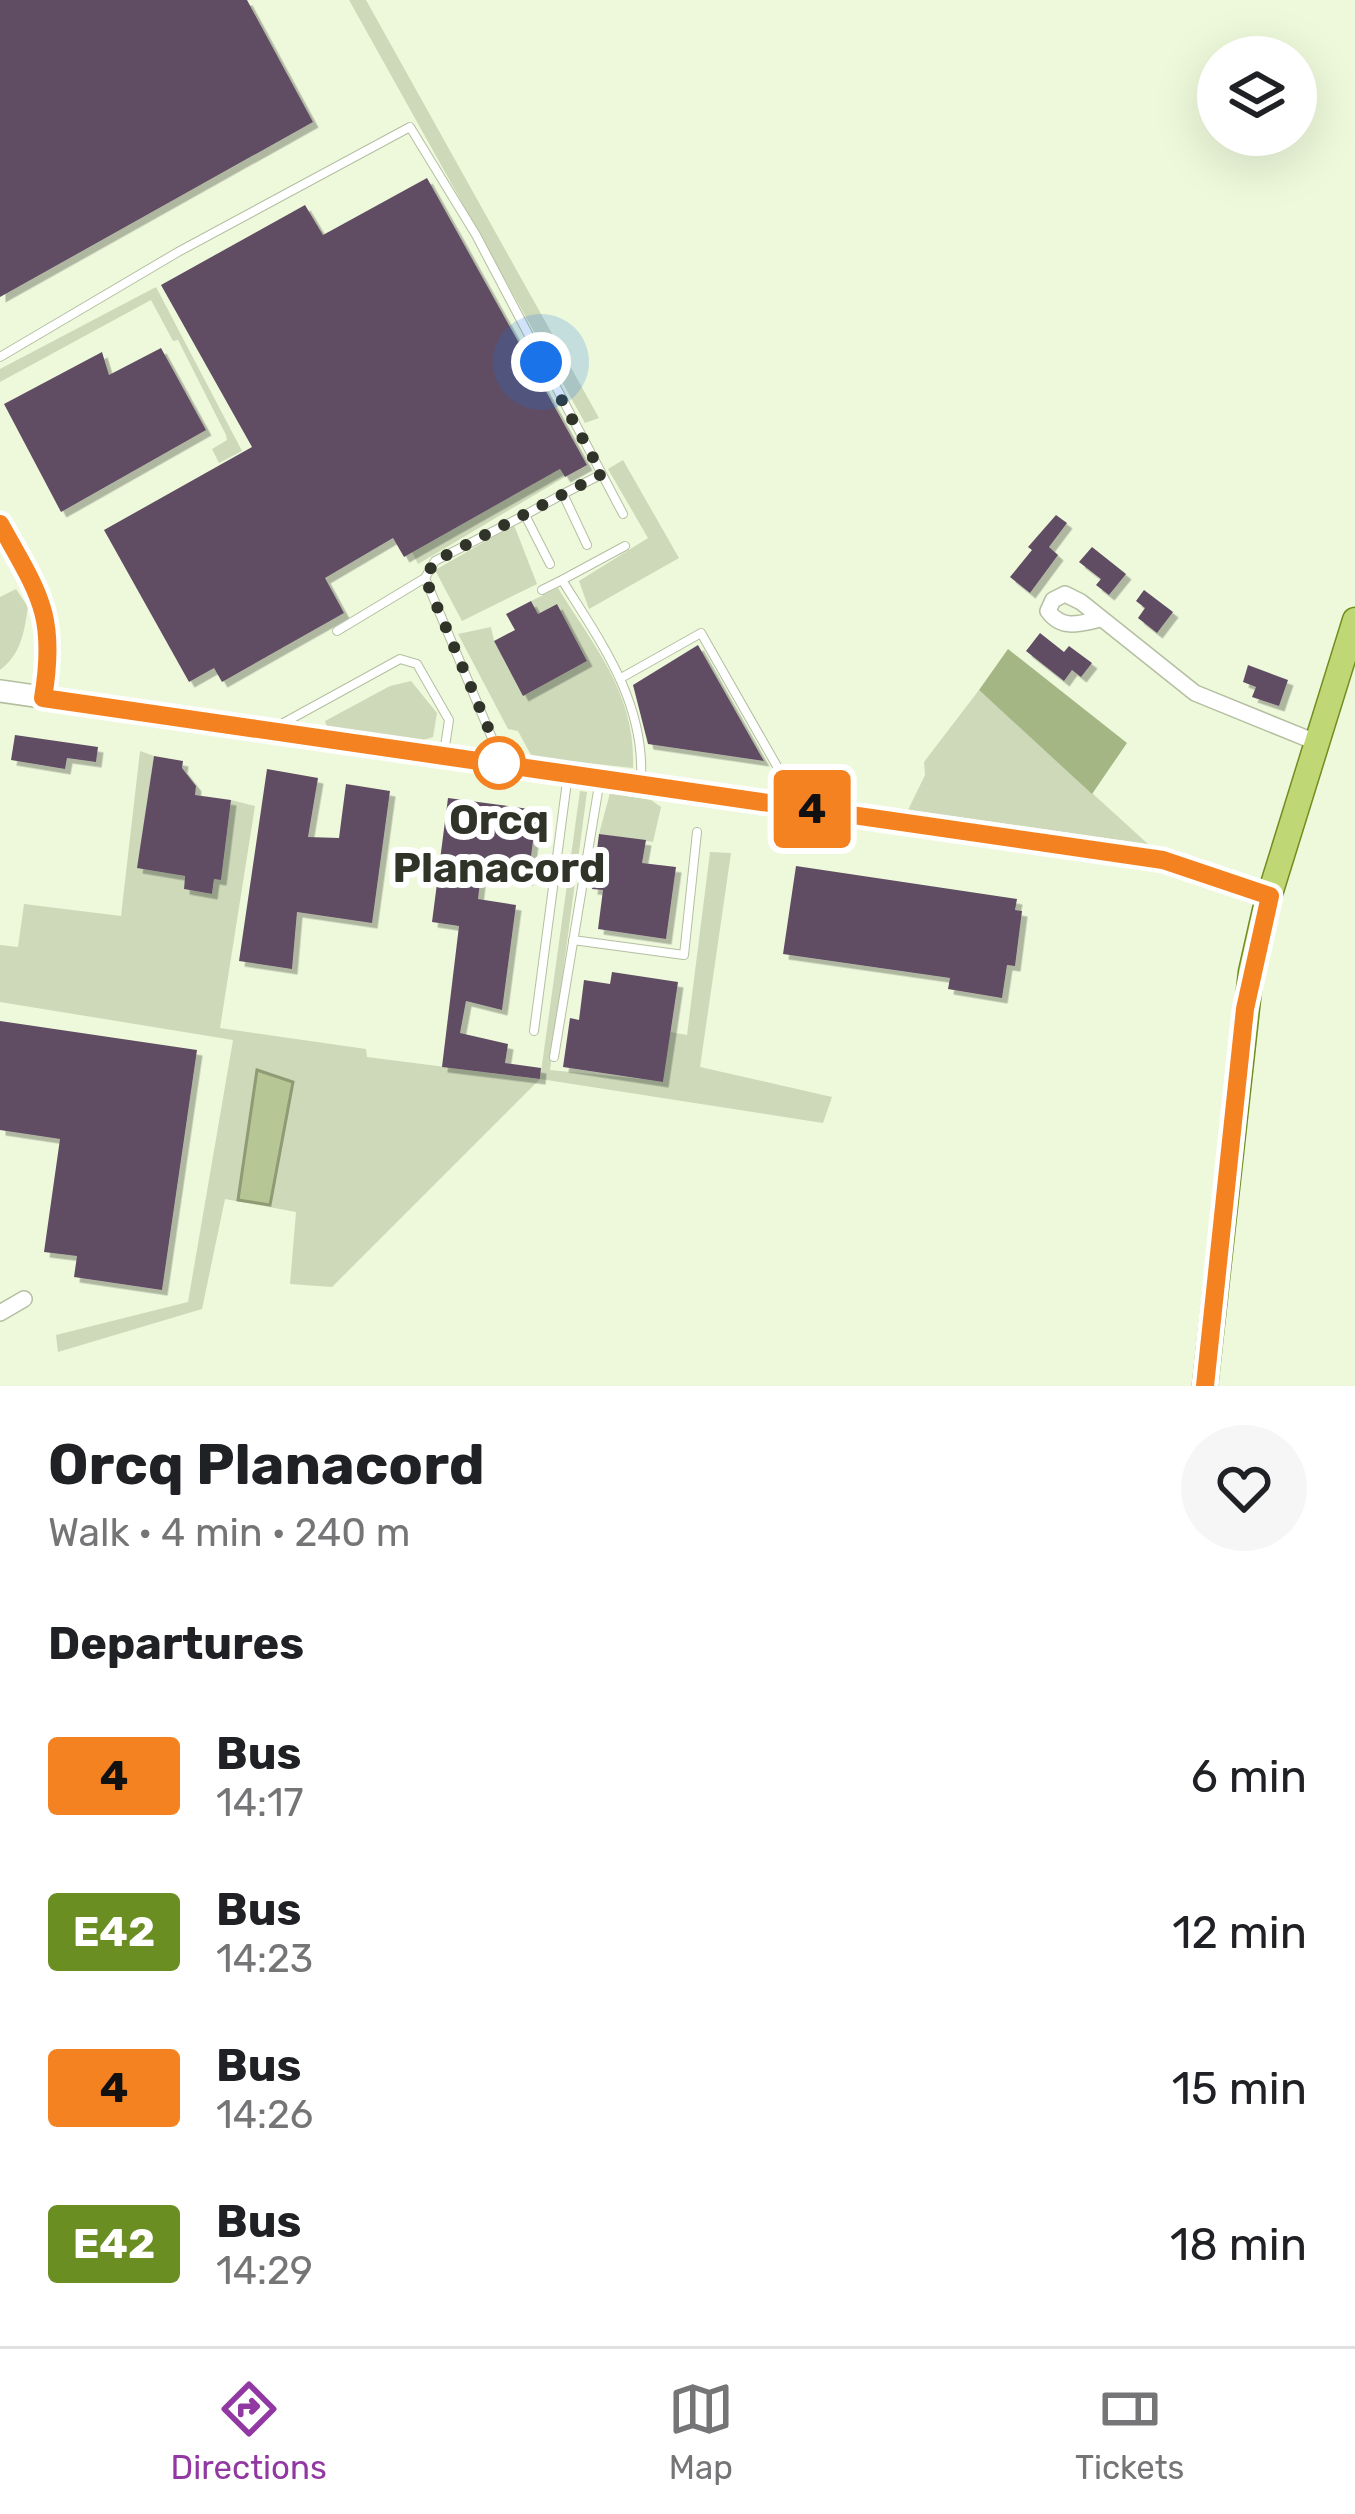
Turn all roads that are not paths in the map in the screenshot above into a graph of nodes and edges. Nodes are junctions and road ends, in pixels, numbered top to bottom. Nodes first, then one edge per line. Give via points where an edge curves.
1 (3, 352) edge
2 (602, 474) junction
3 (563, 494) junction
4 (623, 514) dead end
5 (525, 515) junction
6 (0, 524) edge
7 (587, 544) dead end
8 (625, 546) dead end
9 (550, 564) dead end
10 (425, 578) junction
11 (562, 580) junction
12 (542, 590) dead end
13 (1100, 619) dead end
14 (1355, 620) edge
15 (338, 631) dead end
16 (621, 678) junction
17 (0, 692) edge
18 (43, 698) junction
19 (271, 729) junction
20 (1318, 743) junction
21 (444, 754) junction
22 (503, 763) junction
23 (778, 768) dead end
24 (568, 773) junction
25 (600, 777) junction
26 (641, 783) junction
27 (698, 832) dead end
28 (1270, 896) junction
29 (573, 940) junction
30 (534, 1030) dead end
31 (554, 1057) dead end
32 (24, 1299) dead end
33 (0, 1313) edge
34 (1205, 1386) edge

1 - 2 lane via 410,128
2 - 3 lane
2 - 4 lane
3 - 5 lane
3 - 7 lane
5 - 9 lane
5 - 10 lane via 435,561
6 - 18 main road via 43,601 50,656
8 - 11 lane
10 - 15 lane
10 - 22 lane
11 - 12 lane
11 - 16 lane
13 - 20 street via 1195,693
14 - 20 main road
16 - 23 lane via 701,633
16 - 26 lane via 636,718
17 - 18 main road
18 - 19 main road
19 - 21 main road
19 - 21 lane via 400,659 417,664 449,720
20 - 28 main road
21 - 22 main road
22 - 24 main road
24 - 25 main road
24 - 30 lane
25 - 26 main road
25 - 29 lane
26 - 28 main road via 1163,860
27 - 29 lane via 684,956
28 - 34 main road via 1245,1009
29 - 31 lane
32 - 33 street

